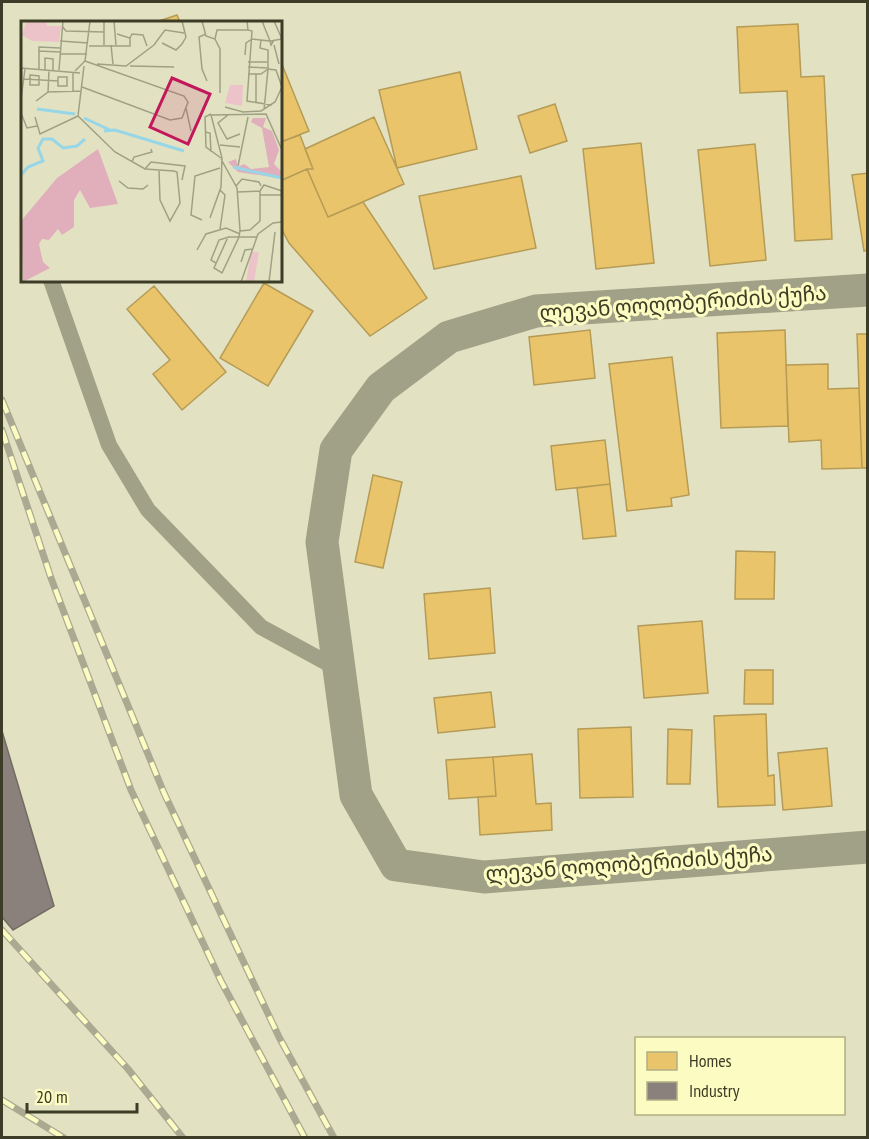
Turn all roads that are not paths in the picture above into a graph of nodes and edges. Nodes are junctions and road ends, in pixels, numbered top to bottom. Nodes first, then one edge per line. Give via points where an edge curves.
1 (52, 282) edge
2 (867, 290) edge
3 (340, 670) junction
4 (867, 847) edge

1 - 3 lane via 109,446 148,510 261,627
2 - 3 street, ლევან ღოღობერიძის ქუჩა via 536,311 449,337 381,388 336,450 322,542
3 - 4 street, ლევან ღოღობერიძის ქუჩა via 356,795 396,865 484,877

